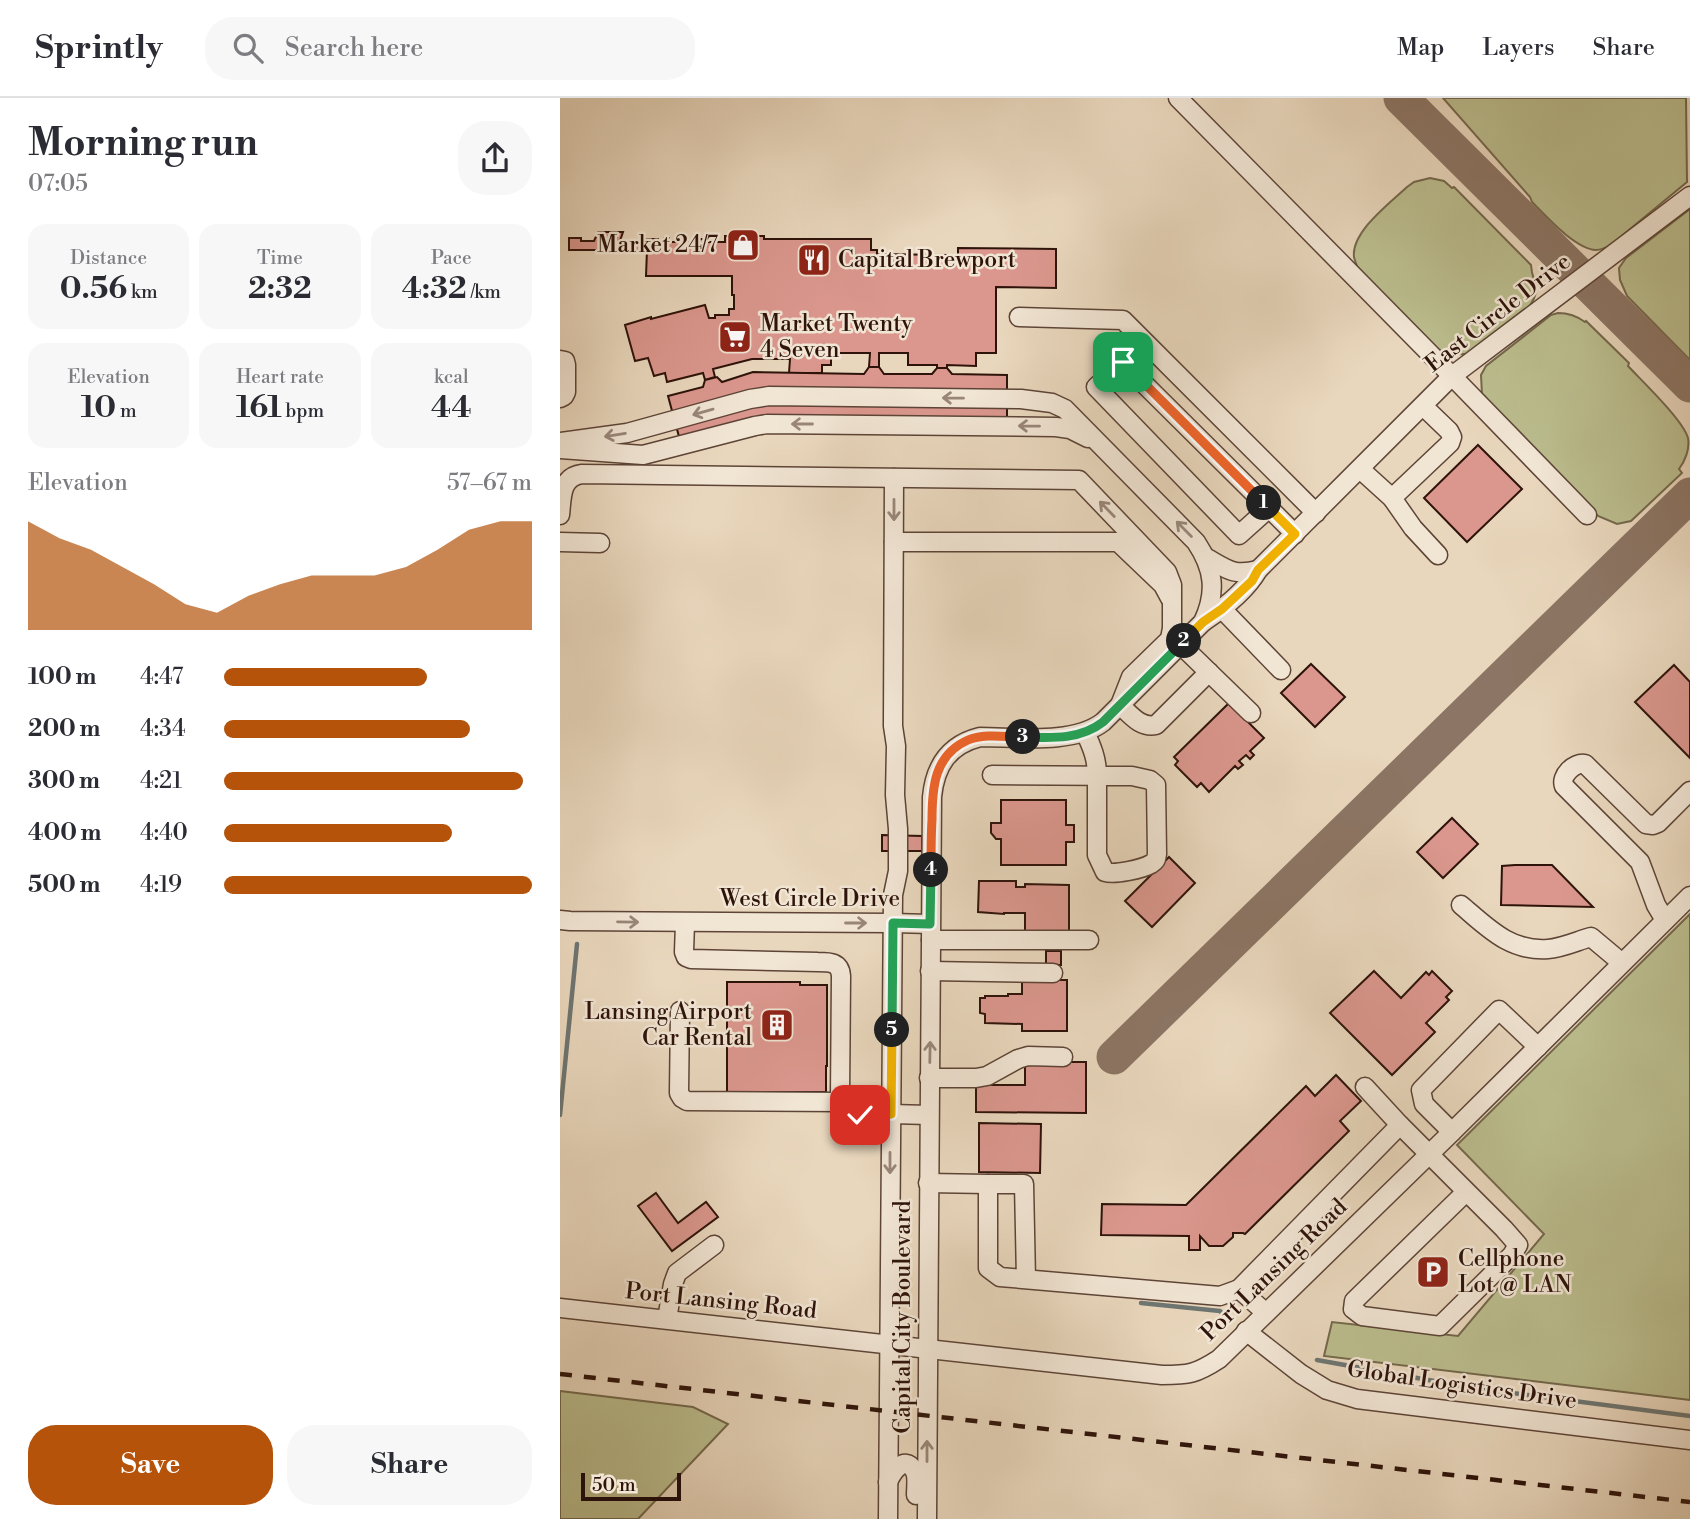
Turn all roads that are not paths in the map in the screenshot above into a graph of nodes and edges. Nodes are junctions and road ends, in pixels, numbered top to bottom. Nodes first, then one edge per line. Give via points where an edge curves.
1 (1178, 98) edge
2 (1690, 196) edge
3 (1020, 317) dead end
4 (560, 360) edge
5 (1452, 376) junction
6 (560, 398) edge
7 (1423, 406) junction
8 (564, 440) edge
9 (1095, 440) junction
10 (1360, 469) junction
11 (894, 478) junction
12 (1392, 498) junction
13 (1269, 508) junction
14 (1316, 513) junction
15 (560, 515) edge
16 (1587, 515) dead end
17 (1295, 534) junction
18 (560, 542) edge
19 (894, 542) junction
20 (600, 543) dead end
21 (1438, 555) dead end
22 (1207, 558) junction
23 (1258, 570) junction
24 (1172, 603) junction
25 (1222, 609) junction
26 (1203, 622) junction
27 (1181, 645) junction
28 (1281, 670) dead end
29 (1209, 672) junction
30 (1120, 705) junction
31 (1251, 713) dead end
32 (1085, 732) junction
33 (992, 775) dead end
34 (1097, 775) junction
35 (1690, 791) edge
36 (1690, 896) edge
37 (1461, 905) dead end
38 (560, 920) edge
39 (1665, 920) junction
40 (685, 923) junction
41 (893, 923) junction
42 (931, 932) junction
43 (1089, 940) dead end
44 (1622, 963) junction
45 (930, 971) junction
46 (1053, 973) dead end
47 (680, 1011) dead end
48 (1538, 1047) junction
49 (1063, 1057) dead end
50 (929, 1078) junction
51 (1365, 1087) dead end
52 (842, 1102) junction
53 (891, 1114) junction
54 (929, 1115) junction
55 (1400, 1125) junction
56 (1452, 1132) junction
57 (1428, 1155) junction
58 (928, 1183) junction
59 (988, 1185) junction
60 (1466, 1192) junction
61 (714, 1245) dead end
62 (1026, 1279) junction
63 (1239, 1289) junction
64 (560, 1308) edge
65 (1265, 1312) junction
66 (667, 1319) junction
67 (1246, 1331) junction
68 (889, 1344) junction
69 (927, 1349) junction
70 (1690, 1440) edge
71 (888, 1482) junction
72 (888, 1519) edge
73 (916, 1519) edge
74 (927, 1519) edge

1 - 5 street
2 - 5 street, East Circle Drive
3 - 14 street via 1123,320
4 - 6 street via 566,365 566,392
5 - 7 street, East Circle Drive
5 - 16 street
7 - 10 street, East Circle Drive
7 - 12 street via 1449,431 1450,443
9 -> 8 street via 1056,427 767,424 643,455
9 -> 8 street via 1052,402 769,396 626,433
22 -> 9 street
10 - 12 street
10 - 14 street, East Circle Drive
11 - 15 street via 575,475 563,487
11 -> 19 street, Capital City Boulevard
24 -> 11 street via 1167,572 1079,480
12 - 21 street
13 - 13 street via 1123,362 1096,387 1239,535
13 - 17 street
14 - 17 street, East Circle Drive
17 - 23 street, East Circle Drive
18 - 20 street
19 - 24 street via 1118,542 1163,585
19 - 41 street, Capital City Boulevard via 898,871
22 - 23 street via 1242,574
22 - 26 street, West Circle Drive via 1212,593
23 - 25 street, East Circle Drive
24 - 30 street via 1170,639 1131,677
25 - 26 street, East Circle Drive
25 - 28 street
26 - 27 street, West Circle Drive
27 - 29 street
27 - 30 street, West Circle Drive
29 - 30 street via 1156,725 1141,724
29 - 31 street
30 - 32 street, West Circle Drive
32 - 34 street via 1095,754
32 - 42 street, West Circle Drive via 1061,738 980,737 946,756 933,783
33 - 34 street
34 - 34 street via 1097,855 1105,872 1151,864 1157,854 1156,785 1142,778
35 - 39 street via 1653,825 1646,824 1585,764 1575,765 1562,783 1640,862
36 - 39 street, Port Lansing Road
37 - 44 street via 1501,939 1548,949 1591,937
38 -> 40 street, West Circle Drive
39 - 44 street, Port Lansing Road
40 -> 41 street, West Circle Drive
40 - 52 street via 684,952 691,959 830,962 841,970
41 - 42 street, West Circle Drive
41 - 53 street, Capital City Boulevard
42 - 43 street
42 - 45 street, Capital City Boulevard
44 - 48 street, Port Lansing Road
45 - 46 street
50 -> 45 street, Capital City Boulevard
47 - 52 street via 680,1093 687,1101
48 - 56 street, Port Lansing Road
48 - 56 street via 1499,1010 1421,1090 1424,1104
49 - 50 street via 1028,1056 987,1076
50 - 54 street, Capital City Boulevard
51 - 55 street
52 - 53 street via 849,1112 860,1115
53 - 54 street
53 -> 68 street, Capital City Boulevard
54 - 58 street, Capital City Boulevard
55 - 57 street
55 - 63 street
56 - 57 street, Port Lansing Road
57 - 60 street
57 - 65 street, Port Lansing Road
58 - 59 street
58 - 69 street, Capital City Boulevard
59 - 62 street via 988,1268 1000,1277
59 - 62 street via 1024,1185
60 - 60 street via 1354,1301 1353,1309 1362,1316 1440,1326 1512,1255 1518,1245
61 - 66 street via 677,1273
62 - 63 street via 1220,1296
63 - 65 street
64 - 66 street, Port Lansing Road
65 - 67 street, Port Lansing Road
66 - 68 street, Port Lansing Road
67 - 69 street, Port Lansing Road via 1219,1359 1187,1375
67 - 70 street, Global Logistics Drive via 1327,1390 1357,1399
68 - 69 street, Port Lansing Road
68 - 71 street, Capital City Boulevard
74 -> 69 street, Capital City Boulevard
71 - 72 street, Capital City Boulevard
71 - 73 street, Capital City Boulevard via 896,1467 913,1468

